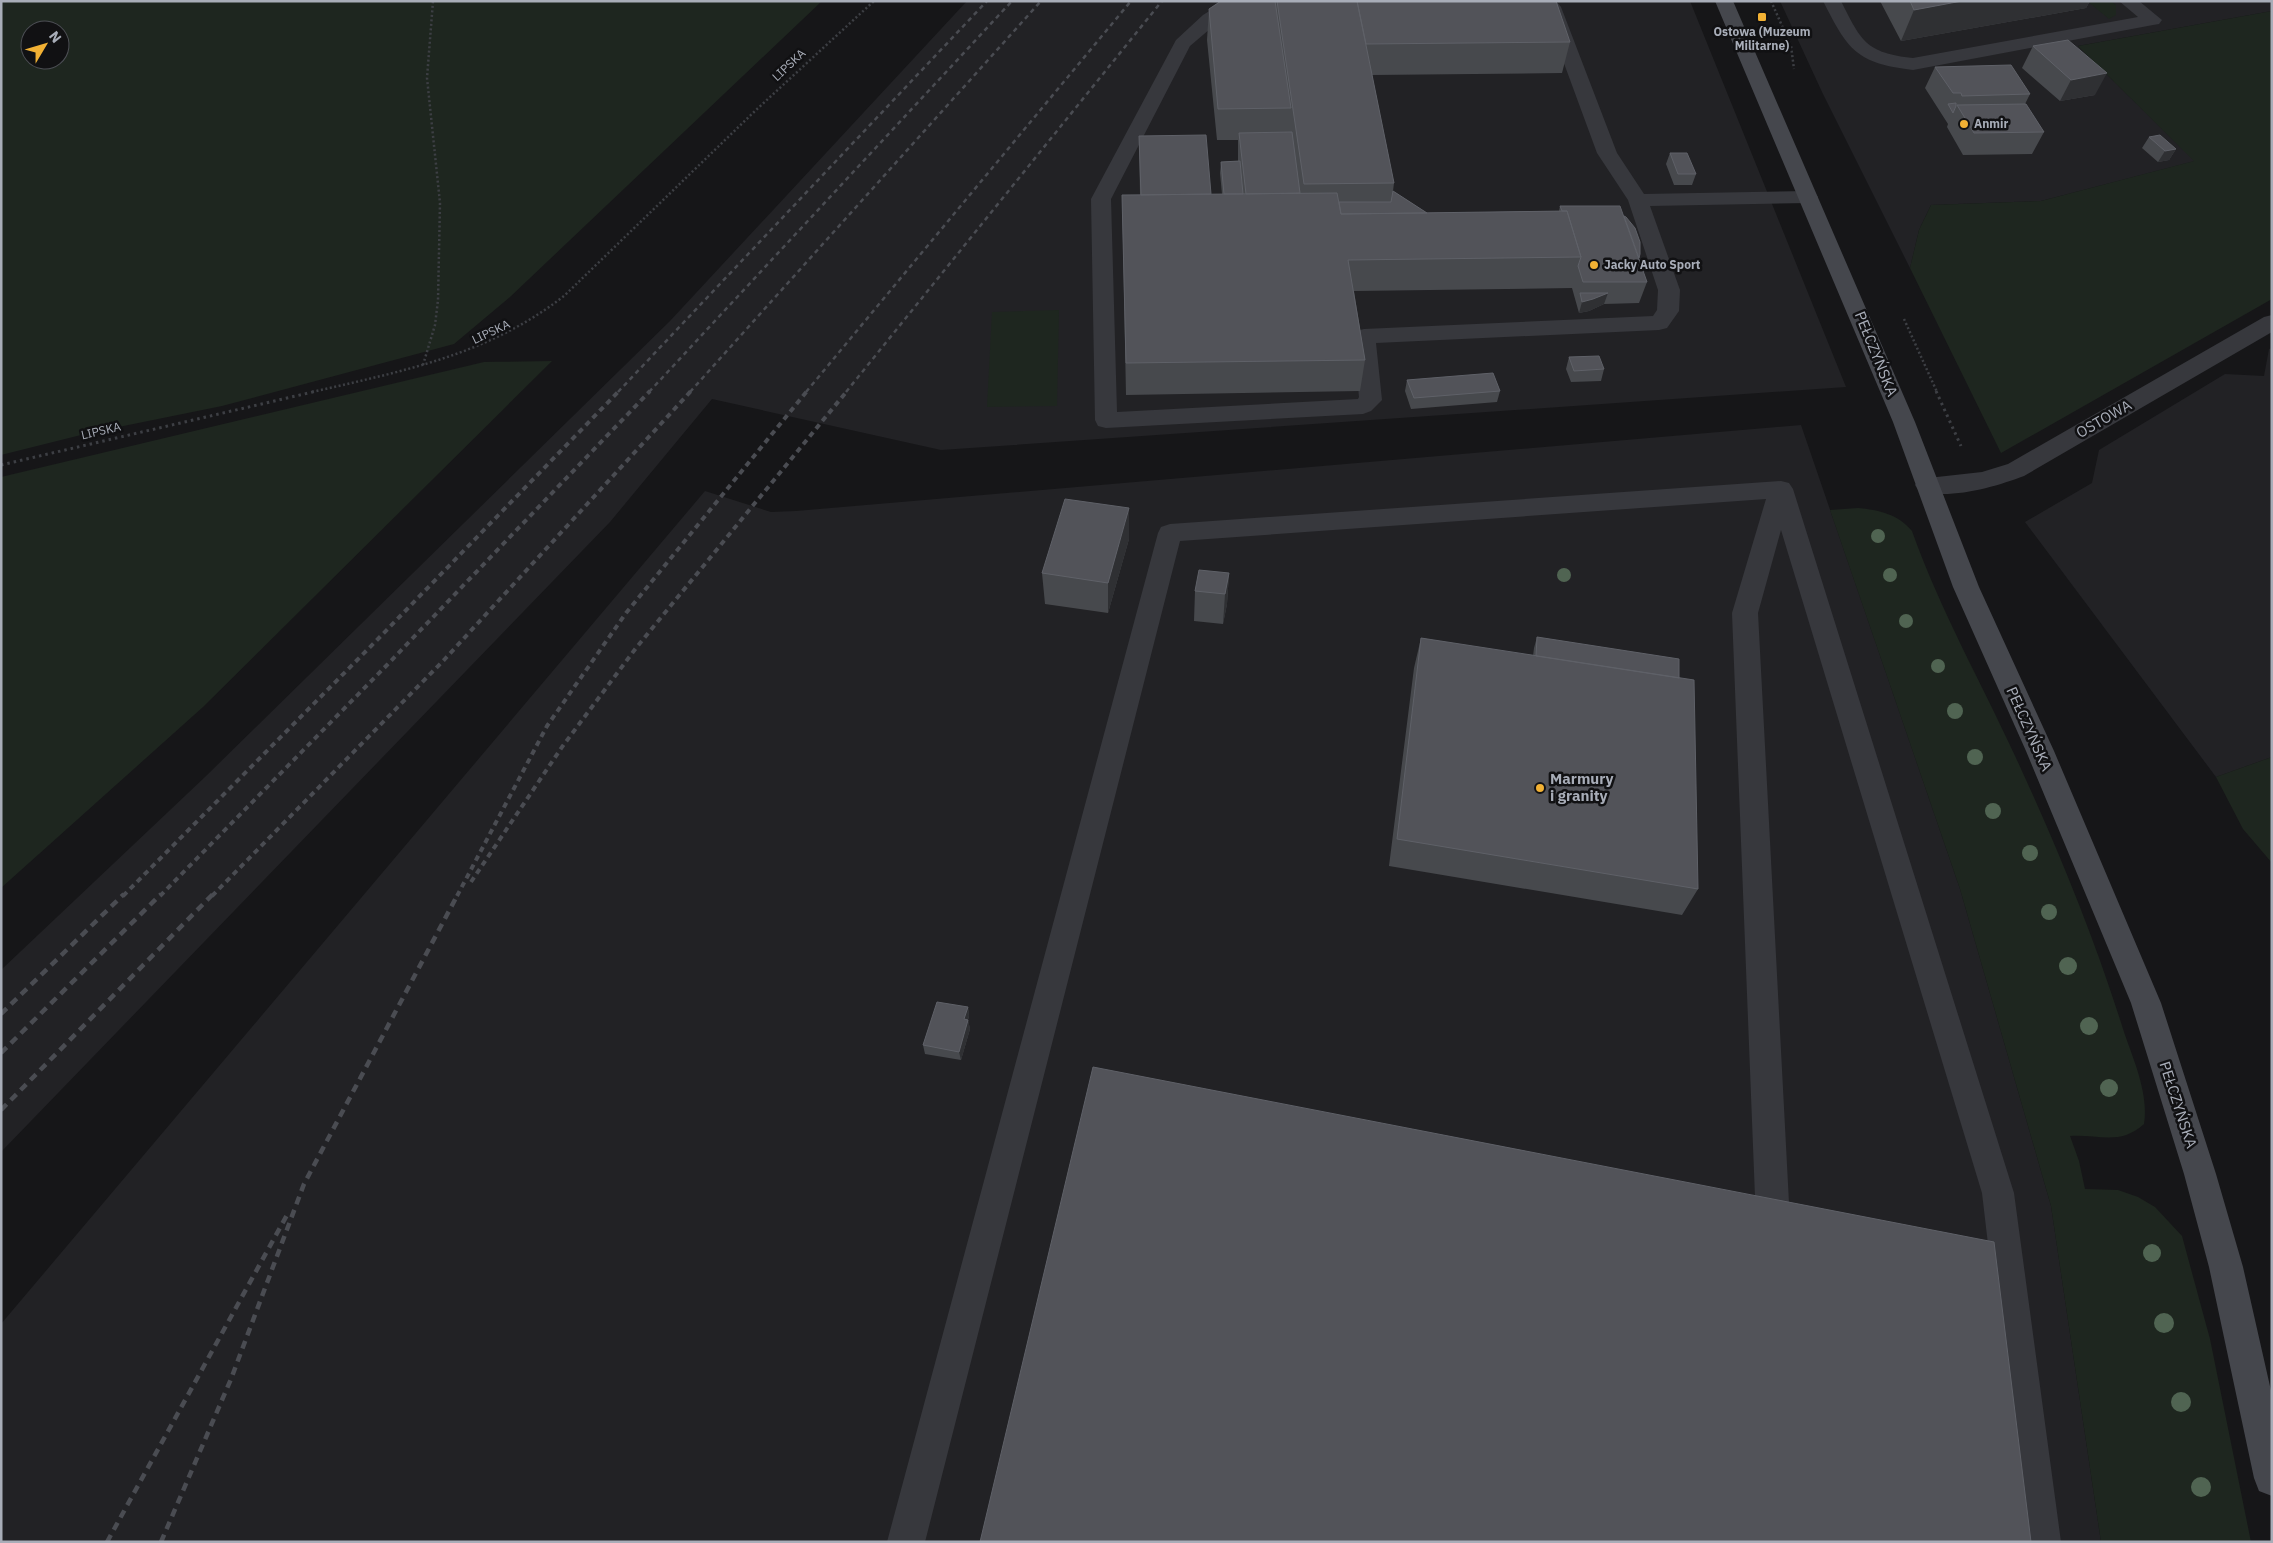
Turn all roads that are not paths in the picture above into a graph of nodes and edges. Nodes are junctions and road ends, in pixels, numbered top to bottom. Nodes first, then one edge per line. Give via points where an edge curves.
1 (1544, 1) edge
2 (1724, 1) edge
3 (1832, 1) edge
4 (2136, 2) edge
5 (1264, 4) edge
6 (1808, 197) junction
7 (1638, 200) junction
8 (2272, 322) edge
9 (1927, 485) junction
10 (1781, 489) junction
11 (1773, 1222) edge
12 (2272, 1478) edge
13 (906, 1542) edge
14 (2042, 1542) edge

1 - 7 street via 1552,7 1607,153
2 - 6 main road, PEŁCZYŃSKA
3 - 4 street via 1857,46 1881,60 1912,64 2153,20
5 - 7 street via 1235,4 1199,25 1182,44 1101,199 1106,420 1363,406 1371,400 1364,336 1659,323 1668,311 1669,290
6 - 7 street
6 - 9 main road, PEŁCZYŃSKA via 1900,413
8 - 9 street, OSTOWA via 2016,470 1978,483
9 - 12 main road, PEŁCZYŃSKA via 1972,603 2040,751 2146,1003 2226,1267
10 - 11 street via 1745,613
10 - 13 street via 1170,533
10 - 14 street via 1998,1193

